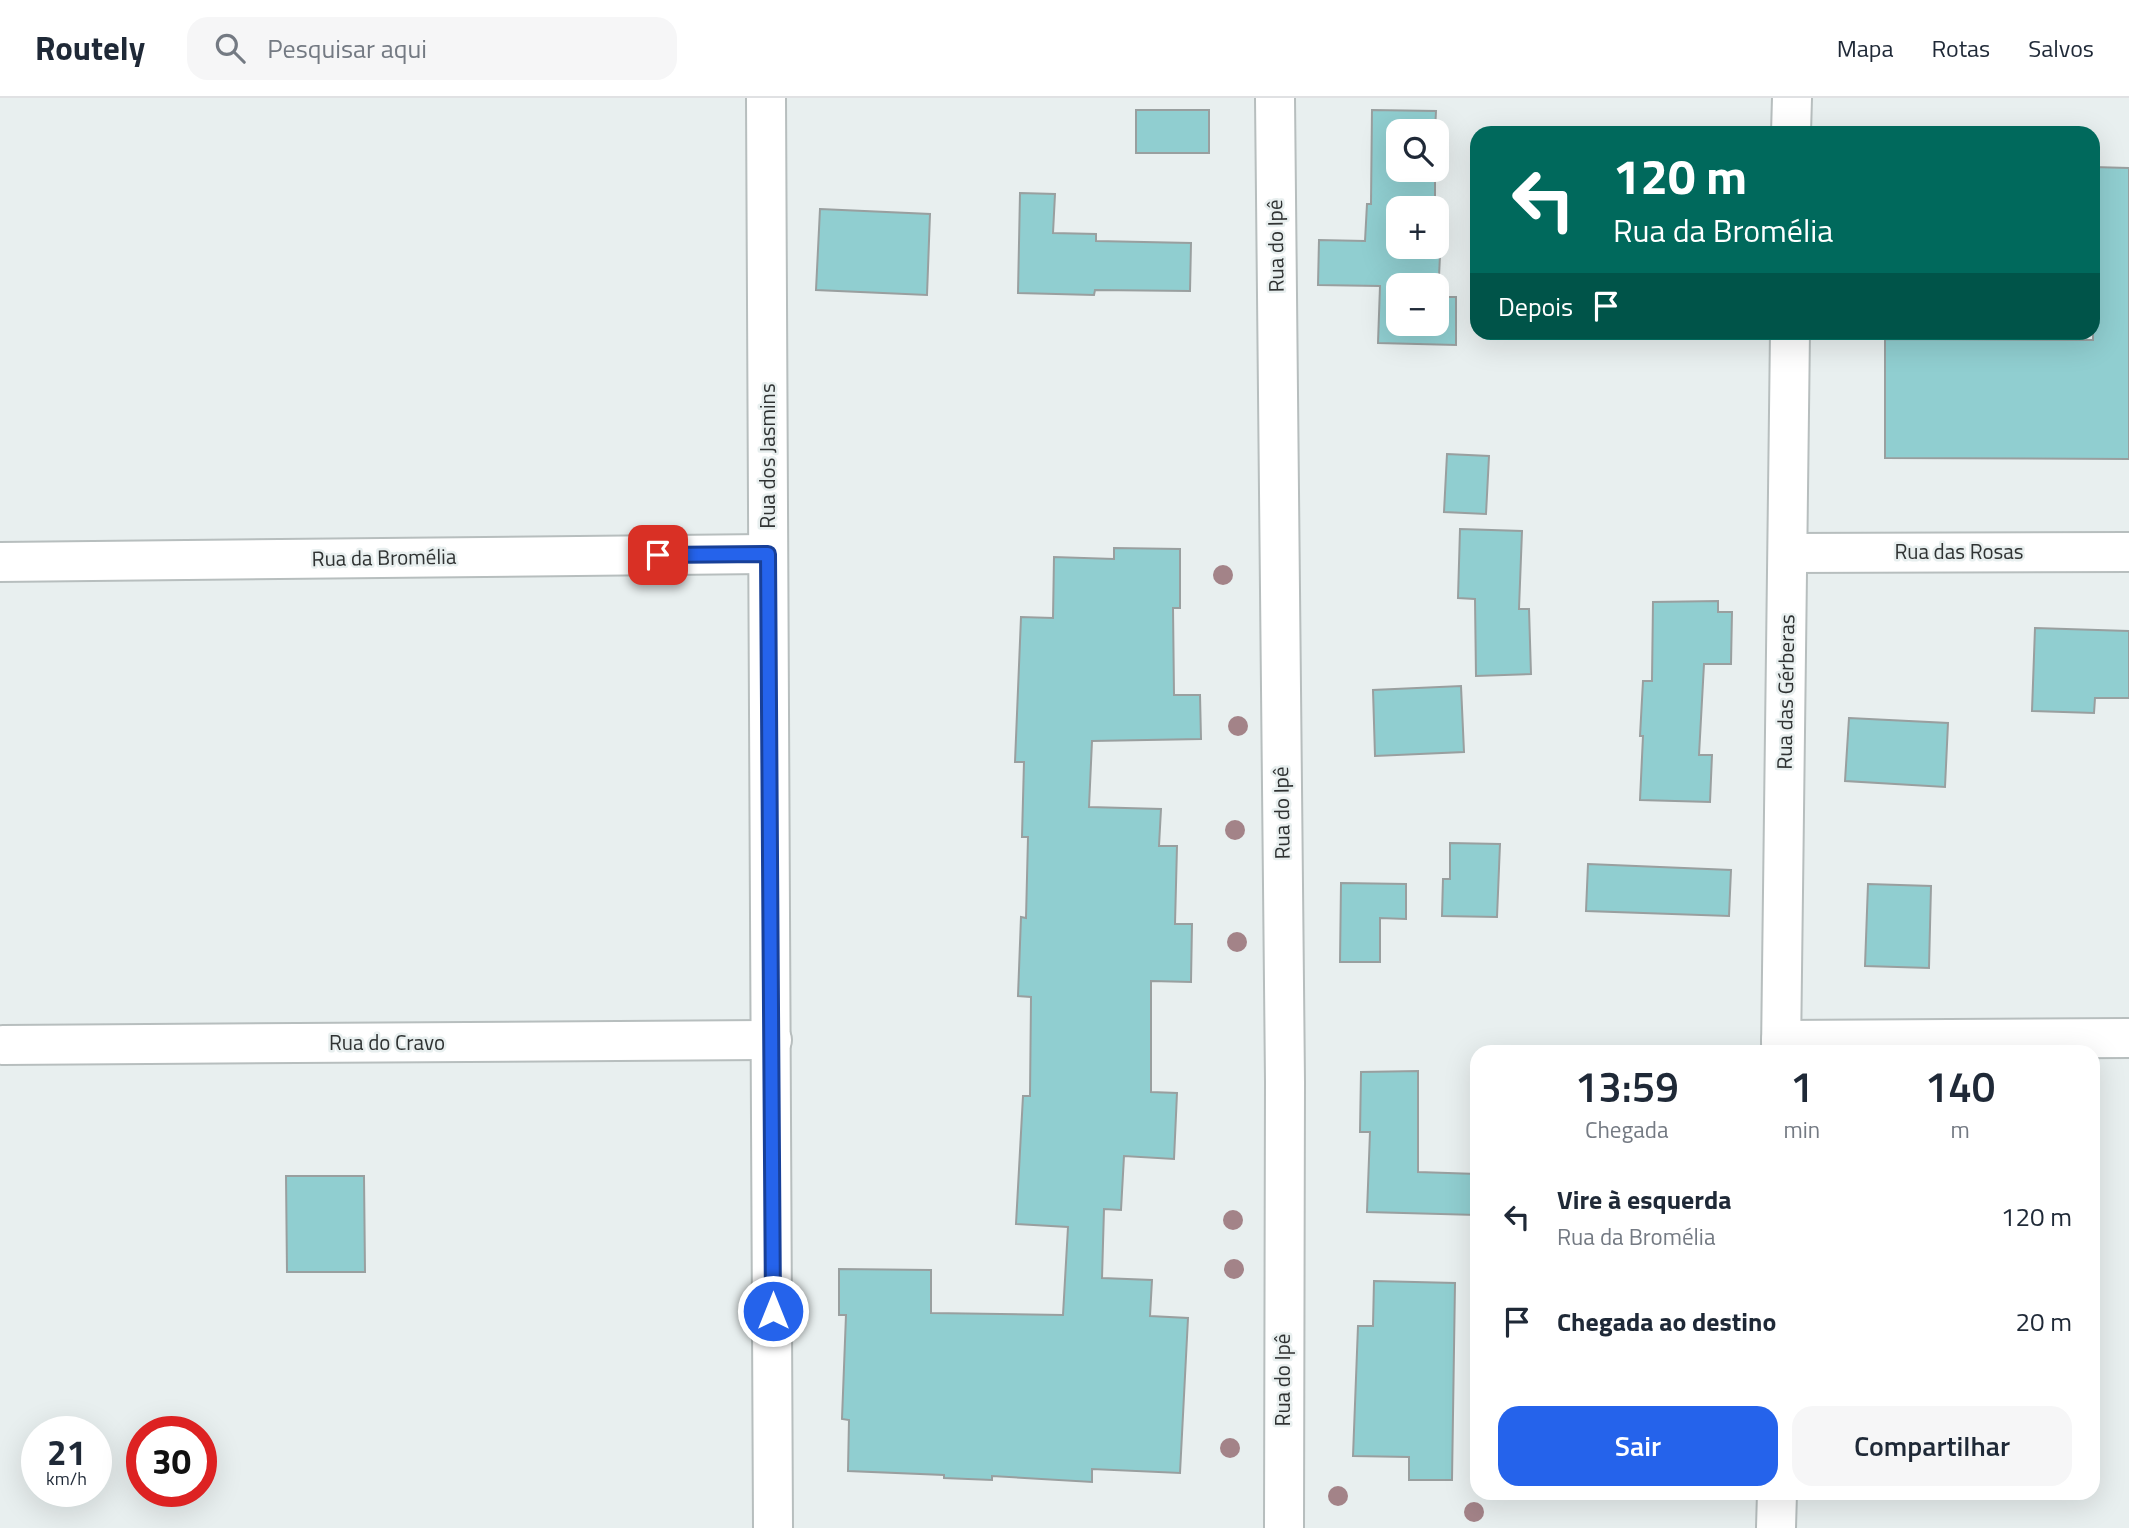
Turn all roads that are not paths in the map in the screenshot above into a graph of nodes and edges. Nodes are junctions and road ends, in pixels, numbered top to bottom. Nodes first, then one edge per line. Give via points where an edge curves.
1 (766, 98) edge
2 (1275, 98) edge
3 (1792, 98) edge
4 (1791, 126) edge
5 (1790, 340) edge
6 (2129, 552) edge
7 (1788, 553) junction
8 (768, 554) junction
9 (0, 562) edge
10 (2129, 1038) edge
11 (772, 1040) junction
12 (3, 1045) dead end
13 (1781, 1045) edge
14 (1824, 1045) edge
15 (1777, 1500) edge
16 (773, 1528) edge
17 (1284, 1528) edge
18 (1776, 1528) edge

1 - 8 street, Rua dos Jasmins
2 - 17 street, Rua do Ipê via 1285,1082
3 - 4 street
5 - 7 street, Rua das Gérberas
6 - 7 street, Rua das Rosas
7 - 13 street, Rua das Gérberas
8 - 9 street, Rua da Bromélia
8 - 11 street, Rua dos Jasmins
10 - 14 street
11 - 12 street, Rua do Cravo
11 - 16 street, Rua dos Jasmins
15 - 18 street

